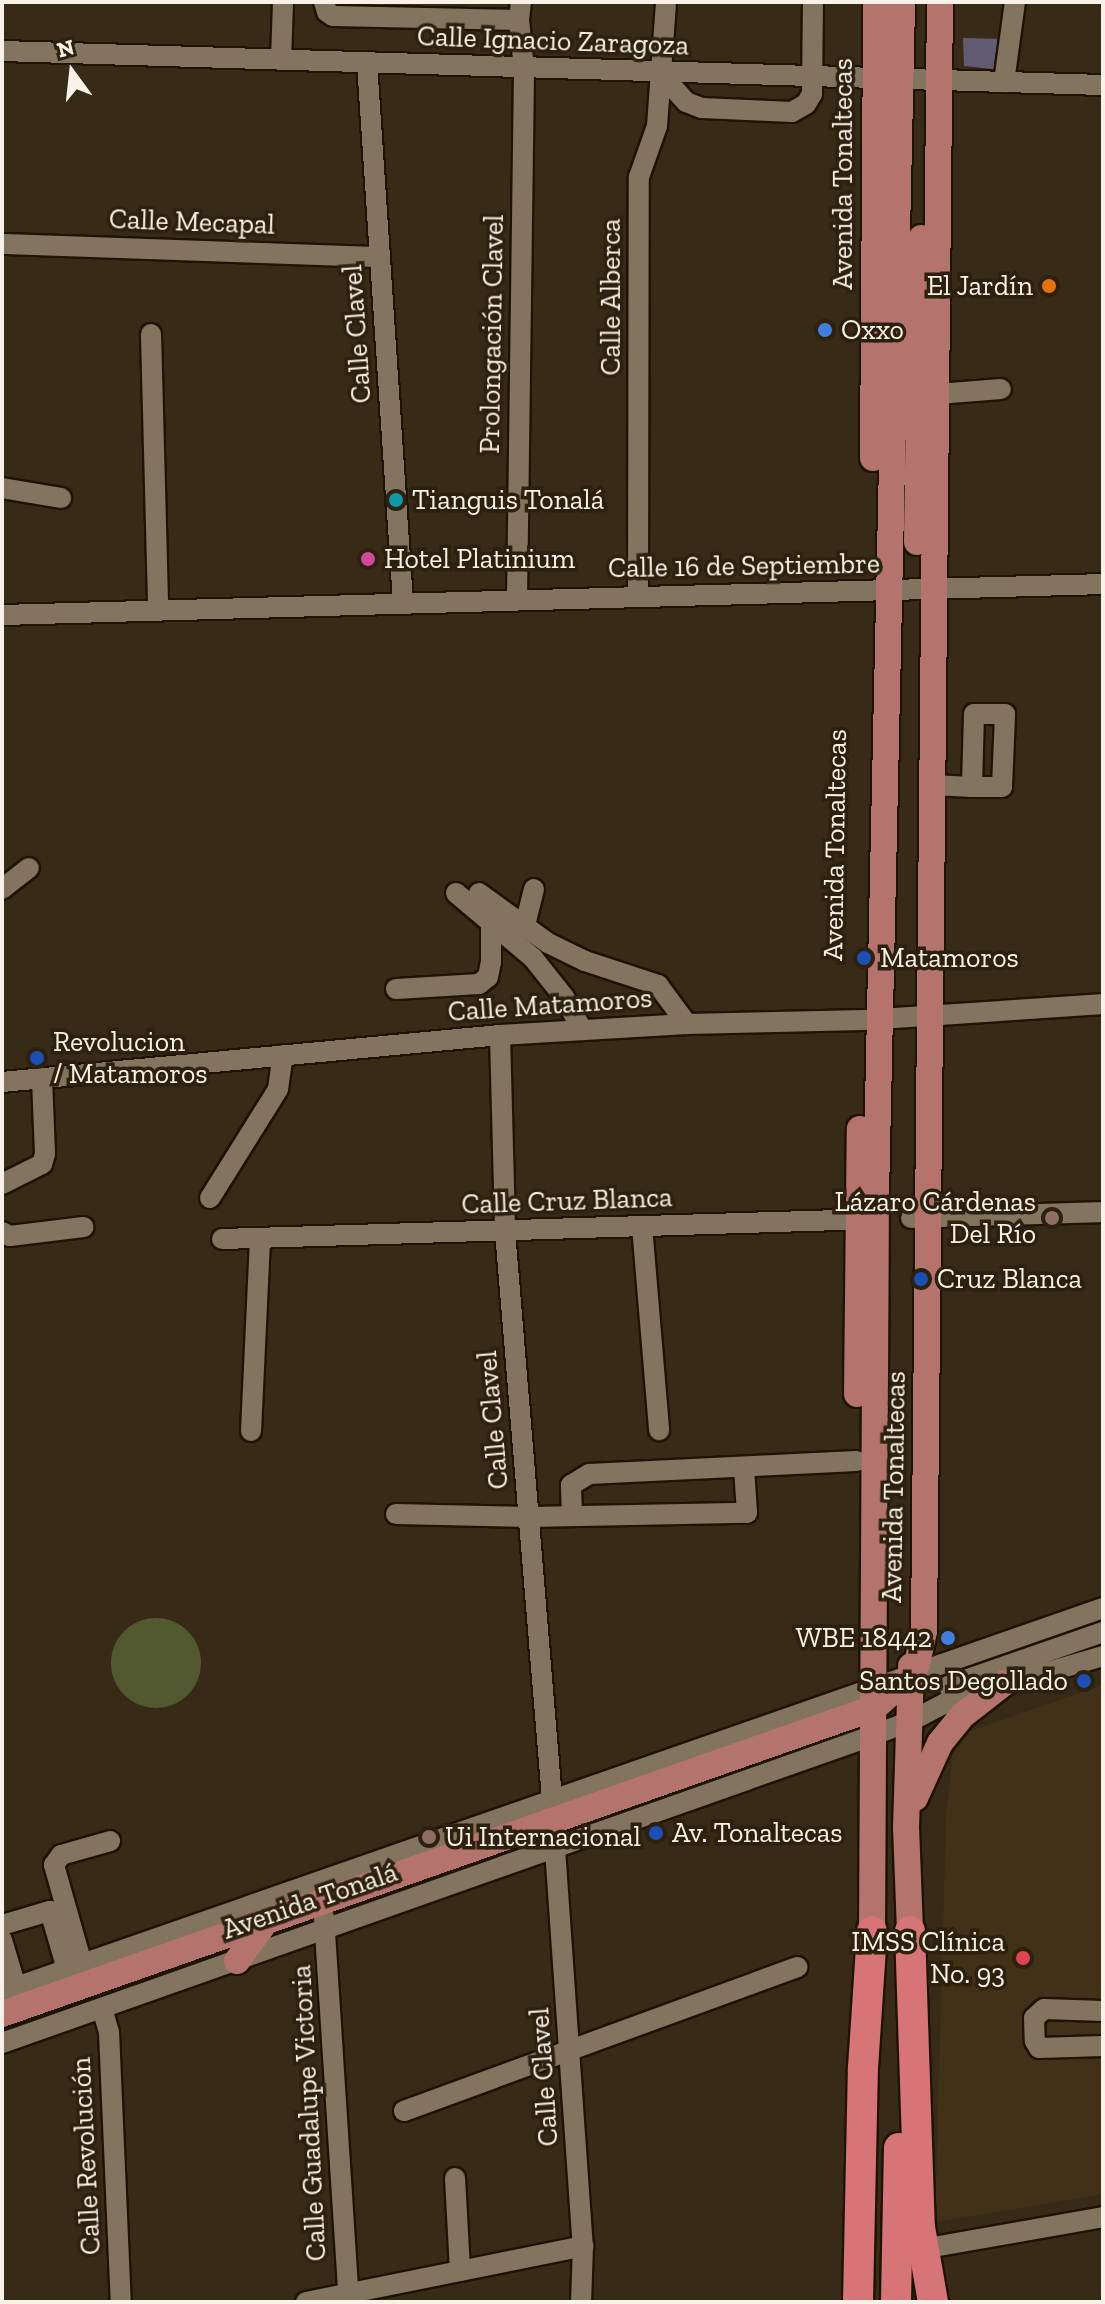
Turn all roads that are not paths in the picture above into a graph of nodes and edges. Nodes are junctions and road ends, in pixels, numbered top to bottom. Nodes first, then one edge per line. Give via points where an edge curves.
1 (283, 2) edge
2 (324, 2) edge
3 (666, 2) edge
4 (813, 2) edge
5 (876, 2) edge
6 (902, 2) edge
7 (924, 2) edge
8 (940, 2) edge
9 (1015, 2) edge
10 (520, 11) edge
11 (2, 51) edge
12 (281, 60) junction
13 (367, 63) junction
14 (524, 69) junction
15 (660, 73) junction
16 (813, 78) junction
17 (910, 80) junction
18 (1004, 82) junction
19 (1103, 85) edge
20 (2, 244) edge
21 (380, 257) junction
22 (151, 334) dead end
23 (1001, 389) dead end
24 (938, 394) junction
25 (2, 488) edge
26 (61, 498) dead end
27 (1103, 584) edge
28 (925, 589) junction
29 (879, 591) junction
30 (638, 596) junction
31 (517, 599) junction
32 (403, 602) junction
33 (158, 608) junction
34 (2, 615) edge
35 (932, 785) junction
36 (972, 787) dead end
37 (29, 868) dead end
38 (2, 889) edge
39 (534, 889) dead end
40 (456, 893) dead end
41 (479, 893) dead end
42 (491, 923) junction
43 (525, 925) junction
44 (396, 989) dead end
45 (1103, 1004) edge
46 (921, 1015) junction
47 (872, 1020) junction
48 (687, 1024) junction
49 (582, 1030) junction
50 (500, 1035) junction
51 (283, 1055) junction
52 (42, 1078) junction
53 (2, 1082) edge
54 (2, 1184) edge
55 (210, 1198) dead end
56 (1103, 1212) edge
57 (920, 1218) junction
58 (866, 1220) junction
59 (642, 1226) junction
60 (83, 1227) dead end
61 (505, 1231) junction
62 (2, 1232) edge
63 (260, 1238) junction
64 (222, 1239) dead end
65 (659, 1430) dead end
66 (251, 1431) dead end
67 (857, 1461) junction
68 (744, 1468) junction
69 (396, 1514) dead end
70 (572, 1516) junction
71 (529, 1517) junction
72 (1103, 1608) edge
73 (1103, 1632) edge
74 (1103, 1656) edge
75 (911, 1675) junction
76 (1004, 1683) junction
77 (948, 1686) dead end
78 (873, 1697) junction
79 (911, 1721) junction
80 (874, 1735) junction
81 (552, 1799) junction
82 (906, 1828) junction
83 (110, 1841) dead end
84 (555, 1849) junction
85 (322, 1905) junction
86 (257, 1914) junction
87 (2, 1925) edge
88 (872, 1931) junction
89 (910, 1931) junction
90 (2, 1940) edge
91 (231, 1949) junction
92 (74, 1967) junction
93 (798, 1967) dead end
94 (9, 1989) edge
95 (102, 2008) junction
96 (1103, 2011) edge
97 (2, 2014) edge
98 (2, 2043) edge
99 (1103, 2046) edge
100 (570, 2048) junction
101 (404, 2111) dead end
102 (455, 2178) dead end
103 (1103, 2217) edge
104 (583, 2246) junction
105 (922, 2249) junction
106 (460, 2271) junction
107 (348, 2293) junction
108 (121, 2302) edge
109 (306, 2302) edge
110 (581, 2302) edge
111 (858, 2302) edge
112 (881, 2302) edge
113 (896, 2302) edge
114 (933, 2302) edge

1 - 12 street
2 - 10 street via 333,16
3 - 15 street, Calle Alberca
4 - 16 street
5 - 17 main road, Avenida Tonaltecas
6 - 17 main road, Avenida Tonaltecas
7 - 17 main road, Avenida Tonaltecas
8 - 17 main road, Avenida Tonaltecas
9 - 18 street
10 - 14 street, Prolongación Clavel
11 - 12 street, Calle Ignacio Zaragoza
12 - 13 street, Calle Ignacio Zaragoza
13 - 14 street, Calle Ignacio Zaragoza
13 - 21 street, Calle Clavel
14 - 15 street, Calle Ignacio Zaragoza
14 - 31 street, Prolongación Clavel
15 - 16 street, Calle Ignacio Zaragoza
15 - 16 street via 686,102 702,108 792,112 806,104
15 - 30 street, Calle Alberca via 657,126 639,177
16 - 17 street, Calle Ignacio Zaragoza
17 - 18 street, Calle Ignacio Zaragoza
17 - 24 main road, Avenida Tonaltecas
17 - 28 main road, Avenida Tonaltecas
17 - 29 main road, Avenida Tonaltecas
18 - 19 street, Calle Ignacio Zaragoza
20 - 21 street, Calle Mecapal
21 - 32 street, Calle Clavel
22 - 33 street
23 - 24 street
24 - 28 main road, Avenida Tonaltecas
25 - 26 street
27 - 28 street, Calle 16 de Septiembre
28 - 29 street, Calle 16 de Septiembre
28 - 35 main road, Avenida Tonaltecas
28 - 46 main road, Avenida Tonaltecas
29 - 30 street, Calle 16 de Septiembre
29 - 47 main road, Avenida Tonaltecas
30 - 31 street, Calle 16 de Septiembre
31 - 32 street, Calle 16 de Septiembre
32 - 33 street, Calle 16 de Septiembre
33 - 34 street, Calle 16 de Septiembre
35 - 36 street
35 - 46 main road, Avenida Tonaltecas
37 - 38 street
39 - 43 street
40 - 42 street
41 - 43 street
42 - 44 street via 491,962 488,977 479,984
42 - 49 street via 551,979
43 - 48 street via 585,961 658,985
45 - 46 street, Calle Matamoros
46 - 47 street, Calle Matamoros
46 - 57 main road, Avenida Tonaltecas
47 - 48 street, Calle Matamoros
47 - 58 main road, Avenida Tonaltecas
48 - 49 street, Calle Matamoros
49 - 50 street, Calle Matamoros
50 - 51 street, Calle Matamoros
50 - 61 street, Calle Clavel
51 - 52 street, Calle Matamoros
51 - 55 street via 278,1089
52 - 53 street, Calle Matamoros
52 - 54 street via 42,1164
56 - 57 street
57 - 75 main road, Avenida Tonaltecas via 924,1631
58 - 59 street, Calle Cruz Blanca
58 - 67 main road, Avenida Tonaltecas
58 - 78 main road, Avenida Tonaltecas
59 - 61 street, Calle Cruz Blanca
59 - 65 street
60 - 62 street via 10,1236
61 - 63 street, Calle Cruz Blanca
61 - 71 street, Calle Clavel
63 - 64 street, Calle Cruz Blanca
63 - 66 street
67 - 68 street
67 - 78 main road, Avenida Tonaltecas via 857,1645
68 - 70 street via 589,1474 571,1485
68 - 70 street via 747,1513
69 - 71 street
70 - 71 street
71 - 81 street, Calle Clavel
72 - 75 street, Avenida Tonalá
73 - 77 street
74 - 76 street, Avenida Tonalá
75 - 78 main road, Avenida Tonalá
75 - 79 main road, Avenida Tonaltecas
76 - 79 street, Avenida Tonalá via 951,1700
76 - 82 main road via 963,1715 940,1743 920,1781
78 - 79 main road
78 - 80 main road, Avenida Tonaltecas
78 - 81 street, Avenida Tonalá
78 - 85 main road, Avenida Tonalá
79 - 80 street, Avenida Tonalá
79 - 82 main road, Avenida Tonaltecas
80 - 84 street, Avenida Tonalá
80 - 88 main road, Avenida Tonaltecas
81 - 85 street, Avenida Tonalá
82 - 89 main road, Avenida Tonaltecas
83 - 92 street via 61,1855 54,1865
84 - 85 street, Avenida Tonalá
84 - 100 street, Calle Clavel
85 - 86 main road, Avenida Tonalá
85 - 91 street, Avenida Tonalá
85 - 107 street, Calle Guadalupe Victoria
86 - 91 main road, Avenida Tonalá
86 - 92 street, Avenida Tonalá
87 - 92 street via 50,1911
88 - 111 highway
88 - 112 highway
89 - 105 highway
89 - 113 highway
90 - 94 street
91 - 95 street, Avenida Tonalá
91 - 97 main road, Avenida Tonalá
92 - 94 street, Avenida Tonalá
93 - 100 street
95 - 98 street, Avenida Tonalá
95 - 108 street, Calle Revolución via 109,2032
96 - 99 street via 1044,2009 1034,2018 1039,2048
100 - 101 street
100 - 104 street, Calle Clavel
102 - 106 street
103 - 105 street
104 - 106 street
104 - 110 street, Calle Clavel
105 - 114 highway
106 - 107 street
107 - 109 street

